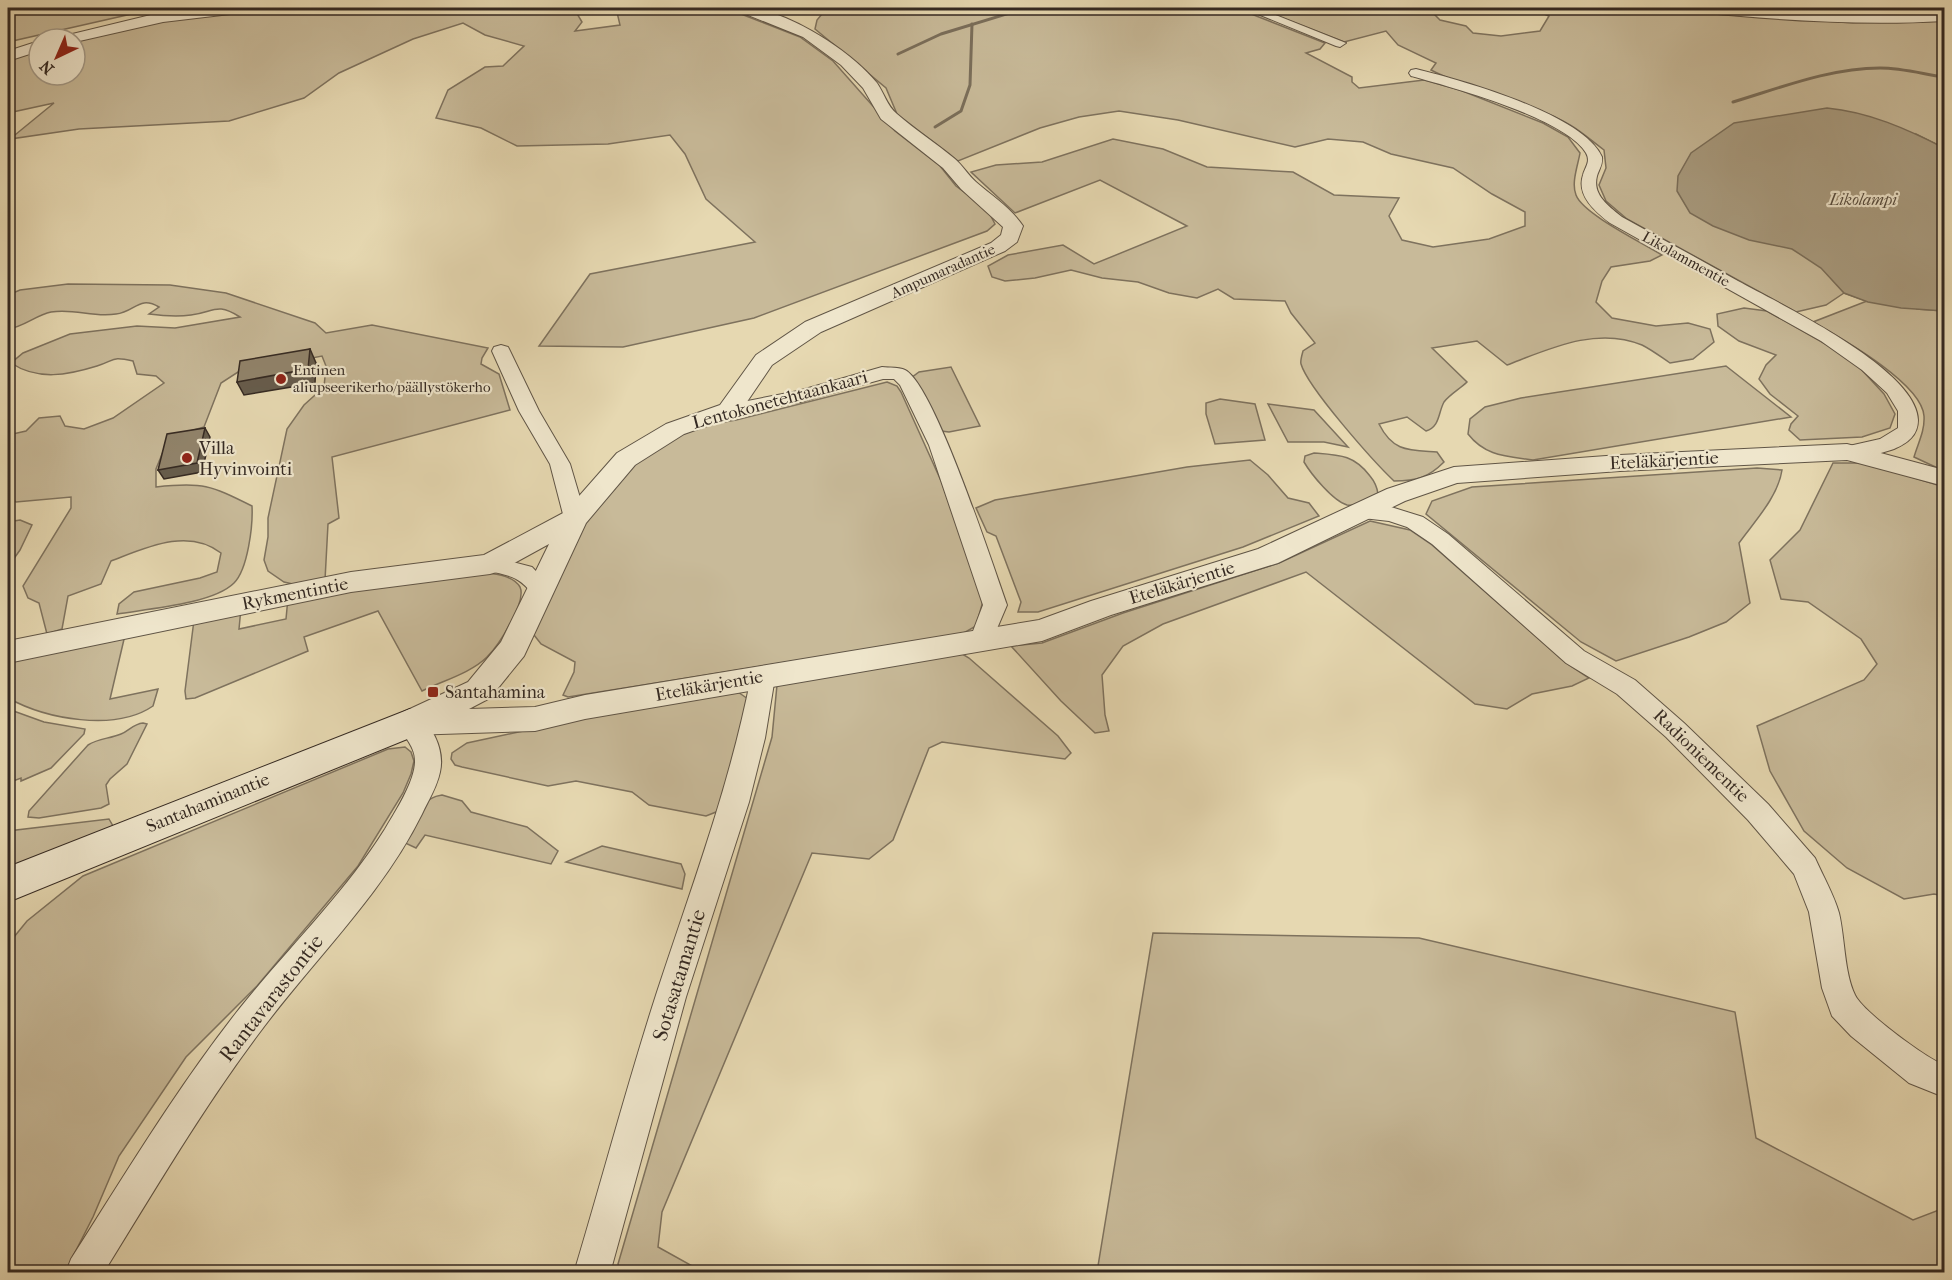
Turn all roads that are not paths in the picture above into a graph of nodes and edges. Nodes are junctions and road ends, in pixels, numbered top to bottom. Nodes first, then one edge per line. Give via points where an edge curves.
1 (247, 8) edge
2 (743, 8) edge
3 (1249, 8) edge
4 (1696, 8) edge
5 (1944, 16) edge
6 (87, 35) edge
7 (1340, 43) dead end
8 (27, 50) edge
9 (8, 56) edge
10 (1416, 73) dead end
11 (501, 351) dead end
12 (729, 410) junction
13 (1847, 452) junction
14 (1944, 478) edge
15 (1362, 512) junction
16 (575, 518) junction
17 (490, 564) junction
18 (541, 589) junction
19 (982, 639) junction
20 (8, 652) edge
21 (763, 677) junction
22 (410, 723) junction
23 (8, 885) edge
24 (1944, 1081) edge
25 (84, 1272) edge
26 (596, 1272) edge

1 - 6 street via 163,17
2 - 12 street, Ampumaradantie via 803,25 870,86 887,115 950,164 1013,226 1010,238 999,247 813,327 764,360
3 - 7 street
4 - 5 street via 1866,19
8 - 9 street
10 - 13 street, Likolammentie via 1487,95 1564,128 1595,154 1596,165 1588,186 1599,207 1827,336 1869,366 1895,390 1908,411 1908,430 1898,440
11 - 16 street via 560,464
12 - 16 street, Lentokonetehtaankaari via 675,429 626,459
12 - 19 street, Lentokonetehtaankaari via 800,396 882,373 899,374 908,383 939,445 995,604
13 - 14 street, Eteläkärjentie
13 - 15 street, Eteläkärjentie via 1454,475 1396,495
15 - 19 street, Eteläkärjentie via 1268,556 1042,630
15 - 24 street, Radioniementie via 1391,514 1415,522 1440,539 1575,657 1626,687 1675,730 1758,812 1805,867 1824,912 1843,1006 1920,1072
16 - 17 street, Rykmentintie
16 - 18 street, Lentokonetehtaankaari
17 - 18 street via 524,573
17 - 20 street, Rykmentintie via 351,582
18 - 22 street, Lentokonetehtaankaari via 513,648 479,690
19 - 21 street, Eteläkärjentie
21 - 22 street, Eteläkärjentie via 535,719
21 - 26 street, Sotasatamantie via 735,802 671,997 594,1266
22 - 23 main road, Santahaminantie
22 - 25 street, Rantavarastontie via 424,736 429,755 424,782 384,856 246,1026

